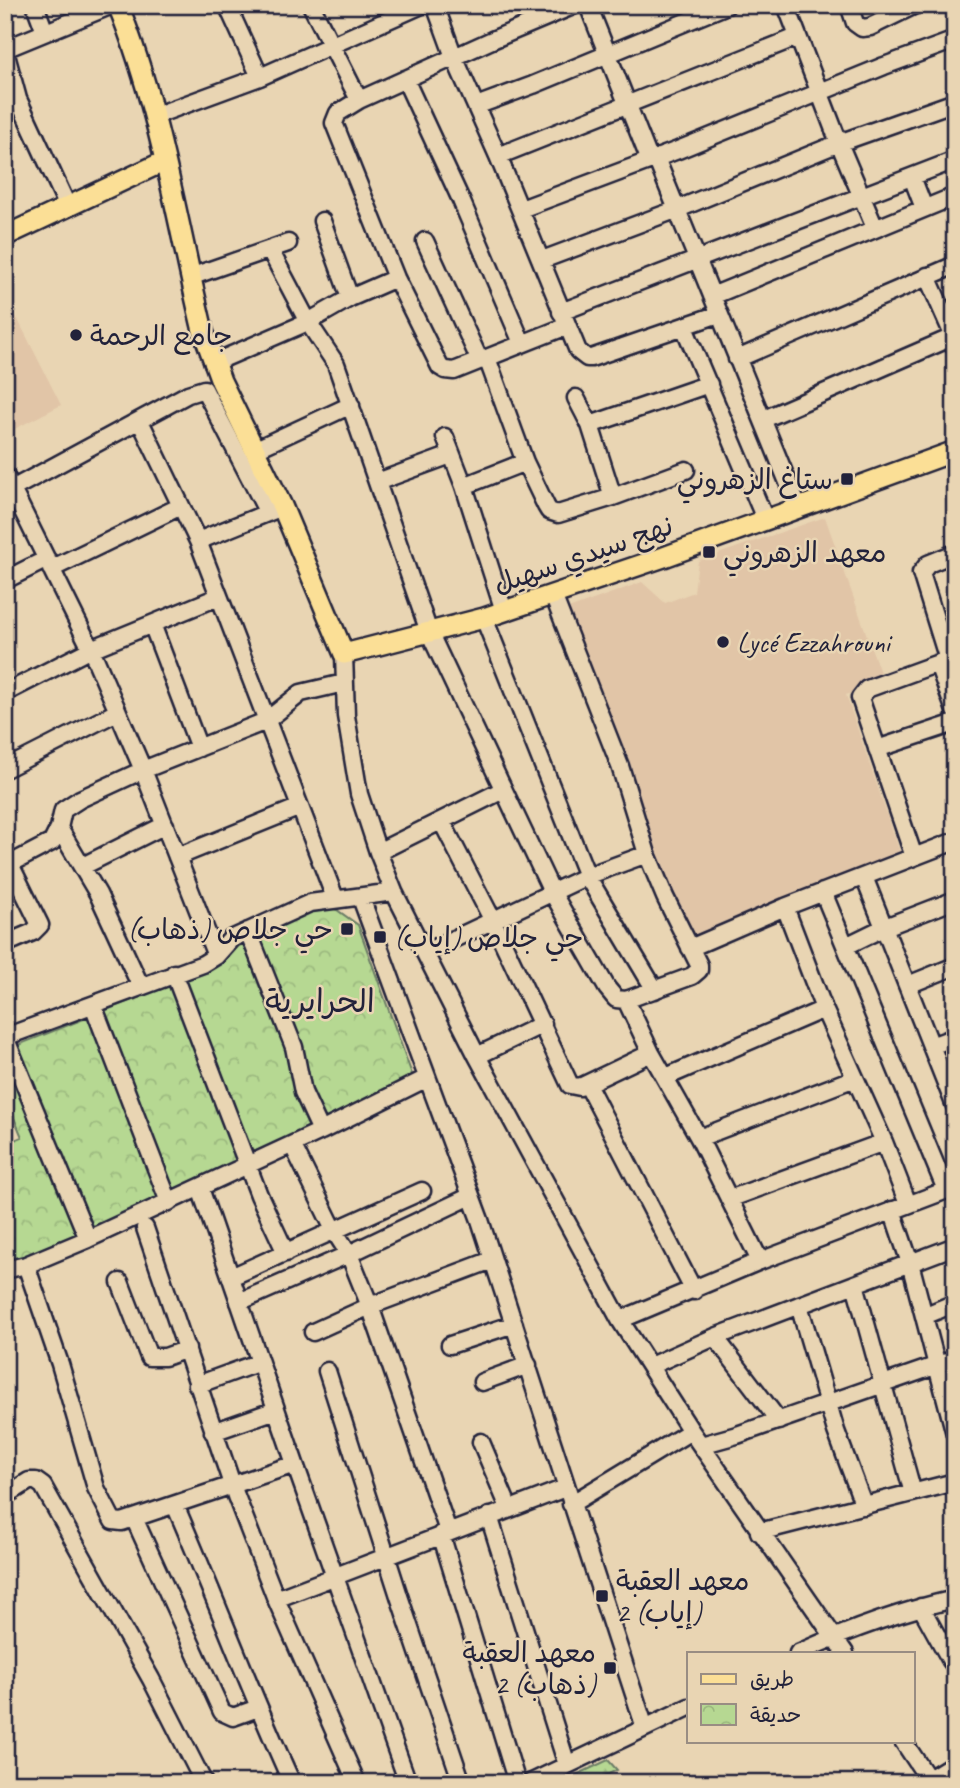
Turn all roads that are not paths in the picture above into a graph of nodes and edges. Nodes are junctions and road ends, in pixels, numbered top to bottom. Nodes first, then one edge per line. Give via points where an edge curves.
1 (35, 5) edge
2 (112, 5) edge
3 (117, 5) edge
4 (227, 5) edge
5 (311, 5) edge
6 (422, 5) edge
7 (435, 5) edge
8 (575, 5) edge
9 (588, 5) edge
10 (727, 5) edge
11 (786, 5) edge
12 (849, 5) edge
13 (915, 5) edge
14 (396, 10) edge
15 (45, 32) junction
16 (797, 37) junction
17 (955, 40) edge
18 (330, 46) junction
19 (5, 50) edge
20 (607, 55) junction
21 (454, 57) junction
22 (260, 77) junction
23 (405, 79) junction
24 (820, 93) junction
25 (359, 100) junction
26 (12, 102) edge
27 (955, 102) edge
28 (628, 105) junction
29 (476, 106) junction
30 (154, 116) junction
31 (839, 143) junction
32 (498, 156) junction
33 (653, 160) junction
34 (955, 160) edge
35 (165, 161) junction
36 (912, 177) junction
37 (955, 196) edge
38 (862, 197) junction
39 (68, 207) junction
40 (925, 208) junction
41 (521, 209) junction
42 (678, 209) junction
43 (322, 221) dead end
44 (875, 228) junction
45 (5, 236) edge
46 (425, 241) dead end
47 (288, 243) dead end
48 (270, 250) junction
49 (697, 258) junction
50 (542, 260) junction
51 (955, 265) edge
52 (927, 276) junction
53 (190, 277) junction
54 (396, 278) junction
55 (712, 296) junction
56 (349, 298) junction
57 (719, 314) junction
58 (564, 319) junction
59 (308, 322) junction
60 (684, 327) junction
61 (954, 337) edge
62 (522, 343) junction
63 (484, 359) junction
64 (737, 359) junction
65 (213, 363) junction
66 (709, 384) junction
67 (212, 385) junction
68 (576, 398) dead end
69 (351, 405) junction
70 (764, 419) junction
71 (140, 421) junction
72 (590, 425) junction
73 (445, 437) dead end
74 (254, 450) junction
75 (955, 451) edge
76 (451, 455) junction
77 (525, 462) junction
78 (686, 470) dead end
79 (9, 482) edge
80 (377, 482) junction
81 (464, 486) junction
82 (613, 497) junction
83 (181, 506) junction
84 (798, 507) junction
85 (275, 510) junction
86 (765, 519) junction
87 (198, 541) junction
88 (955, 553) edge
89 (49, 564) junction
90 (5, 580) edge
91 (553, 595) junction
92 (218, 597) junction
93 (504, 611) junction
94 (484, 618) junction
95 (152, 624) junction
96 (429, 632) junction
97 (91, 649) junction
98 (344, 654) junction
99 (947, 660) edge
100 (344, 683) junction
101 (5, 693) edge
102 (955, 711) edge
103 (117, 712) junction
104 (266, 720) junction
105 (955, 723) edge
106 (200, 748) junction
107 (877, 749) junction
108 (5, 769) edge
109 (143, 769) junction
110 (503, 790) junction
111 (300, 807) junction
112 (442, 822) junction
113 (165, 825) junction
114 (59, 828) junction
115 (955, 841) edge
116 (378, 852) junction
117 (647, 854) junction
118 (177, 857) junction
119 (914, 857) junction
120 (8, 861) edge
121 (83, 866) junction
122 (587, 876) junction
123 (864, 877) junction
124 (394, 892) junction
125 (552, 892) junction
126 (823, 892) junction
127 (335, 898) junction
128 (361, 898) junction
129 (955, 900) edge
130 (785, 907) junction
131 (492, 919) junction
132 (885, 927) junction
133 (248, 931) junction
134 (5, 944) edge
135 (846, 946) junction
136 (690, 948) junction
137 (426, 952) junction
138 (216, 956) junction
139 (955, 966) edge
140 (174, 973) junction
141 (908, 985) junction
142 (141, 987) junction
143 (655, 990) junction
144 (626, 1000) junction
145 (93, 1005) junction
146 (824, 1009) junction
147 (543, 1024) junction
148 (955, 1037) edge
149 (931, 1046) junction
150 (651, 1053) junction
151 (477, 1056) junction
152 (666, 1077) junction
153 (427, 1078) junction
154 (855, 1078) junction
155 (587, 1084) junction
156 (953, 1097) edge
157 (321, 1131) junction
158 (699, 1138) junction
159 (884, 1142) junction
160 (293, 1146) junction
161 (247, 1164) junction
162 (200, 1188) junction
163 (950, 1189) edge
164 (422, 1191) dead end
165 (471, 1196) junction
166 (729, 1199) junction
167 (169, 1202) junction
168 (900, 1207) junction
169 (145, 1228) dead end
170 (335, 1232) junction
171 (88, 1238) junction
172 (955, 1246) edge
173 (286, 1253) junction
174 (349, 1254) junction
175 (492, 1260) junction
176 (760, 1261) junction
177 (910, 1263) junction
178 (26, 1265) junction
179 (5, 1270) edge
180 (231, 1277) junction
181 (120, 1282) dead end
182 (855, 1284) junction
183 (694, 1291) junction
184 (239, 1302) junction
185 (955, 1303) edge
186 (799, 1305) junction
187 (370, 1306) junction
188 (924, 1316) junction
189 (620, 1320) junction
190 (514, 1324) junction
191 (313, 1332) dead end
192 (715, 1337) junction
193 (450, 1345) dead end
194 (187, 1349) junction
195 (955, 1359) edge
196 (260, 1362) junction
197 (528, 1365) junction
198 (650, 1366) junction
199 (937, 1366) junction
200 (327, 1371) dead end
201 (482, 1382) dead end
202 (197, 1385) junction
203 (883, 1385) junction
204 (827, 1404) junction
205 (952, 1409) edge
206 (276, 1410) junction
207 (779, 1421) junction
208 (691, 1431) junction
209 (213, 1432) junction
210 (955, 1434) edge
211 (481, 1442) dead end
212 (701, 1445) junction
213 (295, 1464) junction
214 (955, 1482) edge
215 (232, 1484) junction
216 (913, 1493) junction
217 (5, 1496) edge
218 (568, 1496) junction
219 (175, 1505) junction
220 (864, 1506) junction
221 (509, 1508) junction
222 (489, 1516) junction
223 (134, 1518) junction
224 (759, 1532) junction
225 (445, 1533) junction
226 (386, 1556) junction
227 (336, 1575) junction
228 (276, 1599) junction
229 (955, 1599) edge
230 (921, 1607) junction
231 (833, 1637) junction
232 (800, 1652) edge
233 (844, 1652) edge
234 (955, 1664) edge
235 (687, 1707) edge
236 (258, 1708) junction
237 (645, 1728) junction
238 (904, 1742) edge
239 (955, 1763) edge
240 (568, 1765) junction
241 (930, 1781) edge
242 (204, 1783) edge
243 (292, 1783) edge
244 (357, 1783) edge
245 (408, 1783) edge
246 (462, 1783) edge
247 (517, 1783) edge
248 (530, 1783) edge

1 - 15 street
2 - 15 street
3 - 30 main road
4 - 22 street
5 - 18 street
6 - 14 street
7 - 21 street
8 - 21 street
9 - 20 street
10 - 20 street
11 - 16 street
12 - 13 street via 855,23 862,28
14 - 18 street
15 - 19 street
16 - 24 street
16 - 28 street
17 - 24 street
18 - 22 street
18 - 25 street
19 - 26 street
20 - 28 street
20 - 29 street
21 - 23 street
21 - 29 street
22 - 30 street
23 - 25 street
23 - 62 street
24 - 31 street
24 - 33 street
25 - 54 street via 338,113 334,123
26 - 39 street
27 - 31 street
28 - 32 street
28 - 33 street
29 - 32 street
30 - 35 main road
31 - 38 street
31 - 42 street
32 - 41 street
33 - 41 street
33 - 42 street
34 - 36 street
35 - 39 main road
35 - 53 main road
36 - 38 street
36 - 40 street
37 - 40 street
38 - 44 street
38 - 49 street
39 - 45 main road
40 - 44 street
41 - 50 street
42 - 49 street
42 - 50 street
43 - 56 street
44 - 55 street
46 - 63 street
47 - 48 street
48 - 53 street
48 - 59 street
49 - 55 street
49 - 58 street
50 - 58 street
51 - 52 street
52 - 61 street
52 - 64 street
53 - 65 main road
54 - 56 street
54 - 63 street via 444,370 454,371
55 - 57 street
56 - 59 street
57 - 60 street
57 - 64 street
58 - 60 street via 578,351 591,358
58 - 62 street
59 - 65 street
59 - 69 street via 337,364
60 - 66 street
61 - 70 street
62 - 63 street
63 - 77 street
64 - 70 street
65 - 67 main road
66 - 72 street
66 - 86 street
67 - 71 street
67 - 74 main road
67 - 85 street
68 - 72 street
69 - 74 street
69 - 80 street
70 - 84 street
71 - 79 street
71 - 83 street
72 - 82 street
73 - 76 street
74 - 85 main road
75 - 84 main road, نهج سيدي سهيل
76 - 80 street
76 - 81 street
77 - 81 street
77 - 82 street via 551,512 558,514
78 - 82 street
79 - 89 street
80 - 96 street
81 - 93 street
83 - 87 street
83 - 89 street
84 - 86 main road, نهج سيدي سهيل
85 - 87 street
85 - 98 main road
86 - 91 main road, نهج سيدي سهيل
87 - 92 street
88 - 99 street via 925,566 921,573
89 - 90 street
89 - 97 street
91 - 93 main road, نهج سيدي سهيل
91 - 117 street via 620,766
92 - 95 street
92 - 104 street
93 - 94 main road, نهج سيدي سهيل
94 - 96 main road, نهج سيدي سهيل
94 - 122 street
95 - 97 street
95 - 106 street
96 - 98 main road, نهج سيدي سهيل
96 - 110 street
97 - 101 street
97 - 103 street
98 - 100 street
99 - 102 street
99 - 107 street via 861,694
100 - 104 street via 301,693
100 - 116 street via 355,774
103 - 108 street
103 - 109 street
104 - 106 street
104 - 111 street
105 - 107 street
106 - 109 street
107 - 119 street
109 - 113 street
109 - 114 street via 63,810
110 - 112 street
110 - 125 street
111 - 118 street
111 - 127 street
112 - 116 street
112 - 131 street
113 - 118 street
113 - 121 street
114 - 120 street via 48,845
114 - 121 street
115 - 119 street
116 - 124 street
117 - 122 street
117 - 136 street
118 - 138 street
119 - 123 street
120 - 134 street via 40,925
121 - 142 street
122 - 125 street
122 - 143 street
123 - 126 street
123 - 132 street
124 - 128 street
124 - 137 street
125 - 131 street
125 - 144 street via 607,988 616,999
126 - 130 street
126 - 135 street
127 - 128 street
127 - 133 street via 310,903
128 - 153 street
129 - 132 street
130 - 136 street
130 - 146 street
131 - 137 street
131 - 147 street
132 - 135 street
132 - 141 street
133 - 138 street via 227,942
133 - 157 street via 294,1048 303,1092
135 - 163 street
136 - 143 street via 699,965 696,974
137 - 151 street
138 - 140 street
139 - 141 street
140 - 142 street
140 - 161 street
141 - 149 street
142 - 145 street
143 - 144 street
144 - 150 street
145 - 167 street
145 - 171 street via 5,1037
146 - 152 street
146 - 154 street
147 - 151 street
147 - 155 street via 567,1081 574,1087
148 - 149 street
149 - 156 street
150 - 152 street
150 - 155 street
151 - 189 street
152 - 158 street
153 - 157 street
153 - 165 street
154 - 158 street
154 - 159 street
155 - 183 street
157 - 160 street
158 - 166 street
159 - 166 street
159 - 168 street
160 - 161 street
160 - 170 street
161 - 162 street
161 - 173 street
162 - 167 street
162 - 180 street
163 - 168 street
164 - 170 street
165 - 174 street
165 - 175 street
166 - 176 street
167 - 171 street
168 - 176 street
168 - 177 street
169 - 194 street
170 - 173 street
170 - 174 street
171 - 178 street
172 - 177 street
173 - 180 street
174 - 184 street
174 - 187 street
175 - 187 street
175 - 190 street
176 - 183 street
177 - 182 street
177 - 188 street
178 - 179 street
178 - 223 street via 96,1488 113,1521
180 - 184 street
181 - 194 street via 149,1357
182 - 186 street
182 - 203 street
183 - 189 street
184 - 196 street
185 - 188 street
186 - 192 street
186 - 204 street
187 - 191 street
187 - 225 street
188 - 199 street
189 - 198 street
190 - 193 street
190 - 197 street
192 - 198 street
192 - 207 street
194 - 202 street
195 - 199 street
196 - 202 street
196 - 206 street
197 - 201 street
197 - 218 street
198 - 208 street
199 - 203 street
199 - 205 street
200 - 226 street
202 - 209 street
203 - 204 street
203 - 216 street
204 - 207 street
204 - 220 street
205 - 210 street
206 - 209 street
206 - 213 street
207 - 212 street
208 - 212 street
208 - 218 street
209 - 215 street
211 - 221 street
212 - 224 street
213 - 215 street
213 - 227 street
214 - 216 street
215 - 219 street
215 - 228 street
216 - 220 street
217 - 242 street via 29,1481 43,1486
218 - 221 street
218 - 237 street
219 - 223 street
219 - 236 street
220 - 224 street
221 - 222 street
222 - 225 street
222 - 240 street
223 - 236 street via 222,1712 233,1717
224 - 231 street
225 - 226 street
225 - 247 street
226 - 227 street
226 - 246 street
227 - 228 street
227 - 245 street
228 - 244 street
229 - 230 street
230 - 231 street
230 - 234 street
231 - 232 street
231 - 233 street
235 - 237 street
236 - 243 street
237 - 240 street
238 - 241 street
239 - 241 street
240 - 248 street

